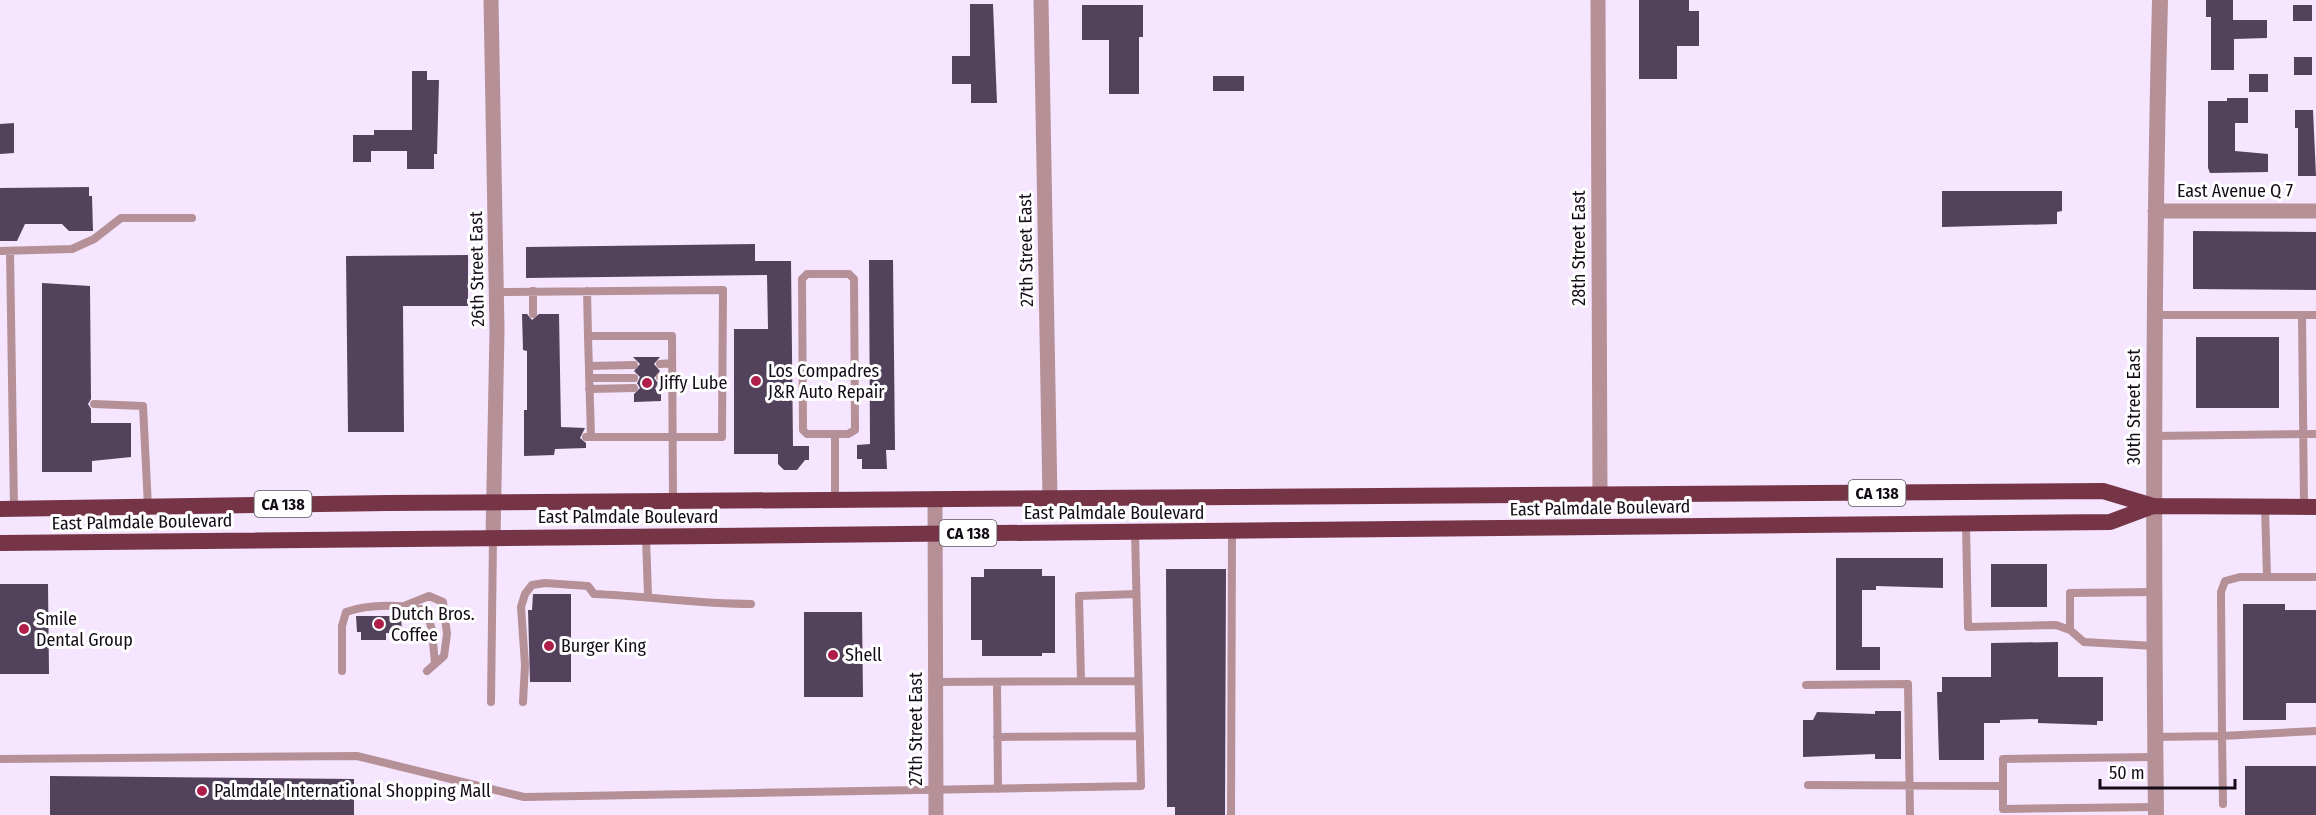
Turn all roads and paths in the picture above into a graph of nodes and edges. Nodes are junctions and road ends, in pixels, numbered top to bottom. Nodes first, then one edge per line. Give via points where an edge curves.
1 (491, 0) edge
2 (1041, 0) edge
3 (1598, 0) edge
4 (2160, 0) edge
5 (2155, 211) junction
6 (2316, 211) edge
7 (192, 218) dead end
8 (0, 251) edge
9 (10, 251) junction
10 (532, 291) junction
11 (587, 291) junction
12 (497, 292) junction
13 (532, 314) dead end
14 (2154, 315) junction
15 (2302, 315) junction
16 (2316, 315) edge
17 (588, 336) junction
18 (672, 363) junction
19 (660, 364) dead end
20 (634, 365) dead end
21 (589, 366) junction
22 (660, 377) dead end
23 (672, 377) junction
24 (589, 378) junction
25 (634, 378) dead end
26 (634, 388) dead end
27 (660, 388) dead end
28 (673, 388) junction
29 (589, 389) junction
30 (94, 404) dead end
31 (836, 434) junction
32 (2316, 434) edge
33 (2303, 435) junction
34 (2153, 436) junction
35 (672, 437) junction
36 (1600, 495) junction
37 (935, 499) junction
38 (1050, 499) junction
39 (836, 500) junction
40 (674, 501) junction
41 (494, 502) junction
42 (2153, 506) junction
43 (2265, 506) junction
44 (147, 507) junction
45 (2310, 507) edge
46 (7, 509) edge
47 (1966, 524) junction
48 (1232, 531) junction
49 (1135, 532) junction
50 (936, 533) junction
51 (494, 537) junction
52 (646, 537) junction
53 (0, 543) edge
54 (2267, 577) junction
55 (2316, 577) edge
56 (2154, 592) junction
57 (1136, 594) junction
58 (648, 596) junction
59 (751, 604) dead end
60 (404, 606) junction
61 (2070, 630) junction
62 (2154, 646) junction
63 (435, 664) junction
64 (342, 671) dead end
65 (427, 671) dead end
66 (1081, 681) junction
67 (1138, 681) junction
68 (935, 682) junction
69 (997, 682) junction
70 (1806, 685) dead end
71 (492, 702) dead end
72 (523, 702) dead end
73 (2316, 731) edge
74 (1140, 736) junction
75 (2222, 736) junction
76 (997, 737) junction
77 (2155, 737) junction
78 (2155, 757) junction
79 (0, 759) edge
80 (1808, 785) dead end
81 (1910, 786) junction
82 (2003, 786) junction
83 (998, 789) junction
84 (936, 790) junction
85 (2223, 804) dead end
86 (2156, 811) edge
87 (936, 815) edge
88 (1231, 815) edge
89 (1910, 815) edge

1 - 12 street, 26th Street East
2 - 38 street, 27th Street East
3 - 36 street, 28th Street East
4 - 5 street, 30th Street East
5 - 6 street, East Avenue Q 7
5 - 14 street, 30th Street East
7 - 9 lane via 121,218 94,239 72,249
8 - 9 lane
9 - 46 lane
10 - 11 lane
10 - 12 lane
10 - 13 lane
11 - 17 lane
11 - 35 lane via 723,290 723,437
12 - 41 street, 26th Street East
14 - 15 lane
14 - 34 street, 30th Street East
15 - 16 lane
15 - 33 lane
17 - 18 lane via 672,336
17 - 21 lane
18 - 19 lane
18 - 23 lane
20 - 21 lane
21 - 24 lane
22 - 23 lane
23 - 28 lane
24 - 25 lane
24 - 29 lane
26 - 29 lane
27 - 28 lane
28 - 35 lane
29 - 35 lane via 588,437
30 - 44 lane via 143,406
31 - 31 lane via 855,430 854,279 849,274 807,274 802,279 803,430 807,434
31 - 39 lane
32 - 33 lane
33 - 34 lane
33 - 45 lane
34 - 42 street, 30th Street East
35 - 40 lane
36 - 38 highway, East Palmdale Boulevard / CA 138
36 - 42 highway, East Palmdale Boulevard / CA 138 via 2103,491
37 - 38 highway, East Palmdale Boulevard / CA 138
37 - 39 highway, East Palmdale Boulevard / CA 138
37 - 50 street, 27th Street East
39 - 40 highway, East Palmdale Boulevard / CA 138
40 - 41 highway, East Palmdale Boulevard / CA 138
41 - 44 highway, East Palmdale Boulevard / CA 138
41 - 51 street, 26th Street East
42 - 43 highway, East Palmdale Boulevard / CA 138
42 - 47 highway, East Palmdale Boulevard / CA 138 via 2110,522
42 - 56 street, 30th Street East
43 - 45 highway, East Palmdale Boulevard / CA 138
43 - 54 lane
44 - 46 highway, East Palmdale Boulevard / CA 138
47 - 48 highway, East Palmdale Boulevard / CA 138
47 - 61 lane via 1968,627 2056,625
48 - 49 highway, East Palmdale Boulevard / CA 138
48 - 88 lane
49 - 50 highway, East Palmdale Boulevard / CA 138
49 - 57 lane
50 - 52 highway, East Palmdale Boulevard / CA 138
50 - 68 street, 27th Street East
51 - 52 highway, East Palmdale Boulevard / CA 138
51 - 53 highway, East Palmdale Boulevard / CA 138
51 - 71 lane
52 - 58 lane
54 - 55 lane
54 - 75 lane via 2225,581 2221,592
56 - 61 lane via 2070,593
56 - 62 street, 30th Street East
57 - 66 lane via 1079,596
57 - 67 lane
58 - 59 lane via 700,604
58 - 72 lane via 594,594 588,586 532,585 521,607
60 - 63 lane via 426,609
60 - 63 lane via 429,596 443,603 447,634 444,656
60 - 64 lane via 346,612 342,626
61 - 62 lane via 2084,642
62 - 77 street, 30th Street East
63 - 65 lane
66 - 67 lane
66 - 69 lane
67 - 74 lane
68 - 69 lane
68 - 84 street, 27th Street East
69 - 76 lane
70 - 81 lane via 1908,684
73 - 75 lane
74 - 76 lane
74 - 83 lane via 1141,786
75 - 77 lane
75 - 85 lane
76 - 83 lane
77 - 78 street, 30th Street East
78 - 82 lane via 2003,759
78 - 86 street, 30th Street East
79 - 84 lane via 357,756 524,797
80 - 81 lane
81 - 82 lane
81 - 89 lane
82 - 86 lane via 2003,809
83 - 84 lane
84 - 87 street, 27th Street East

